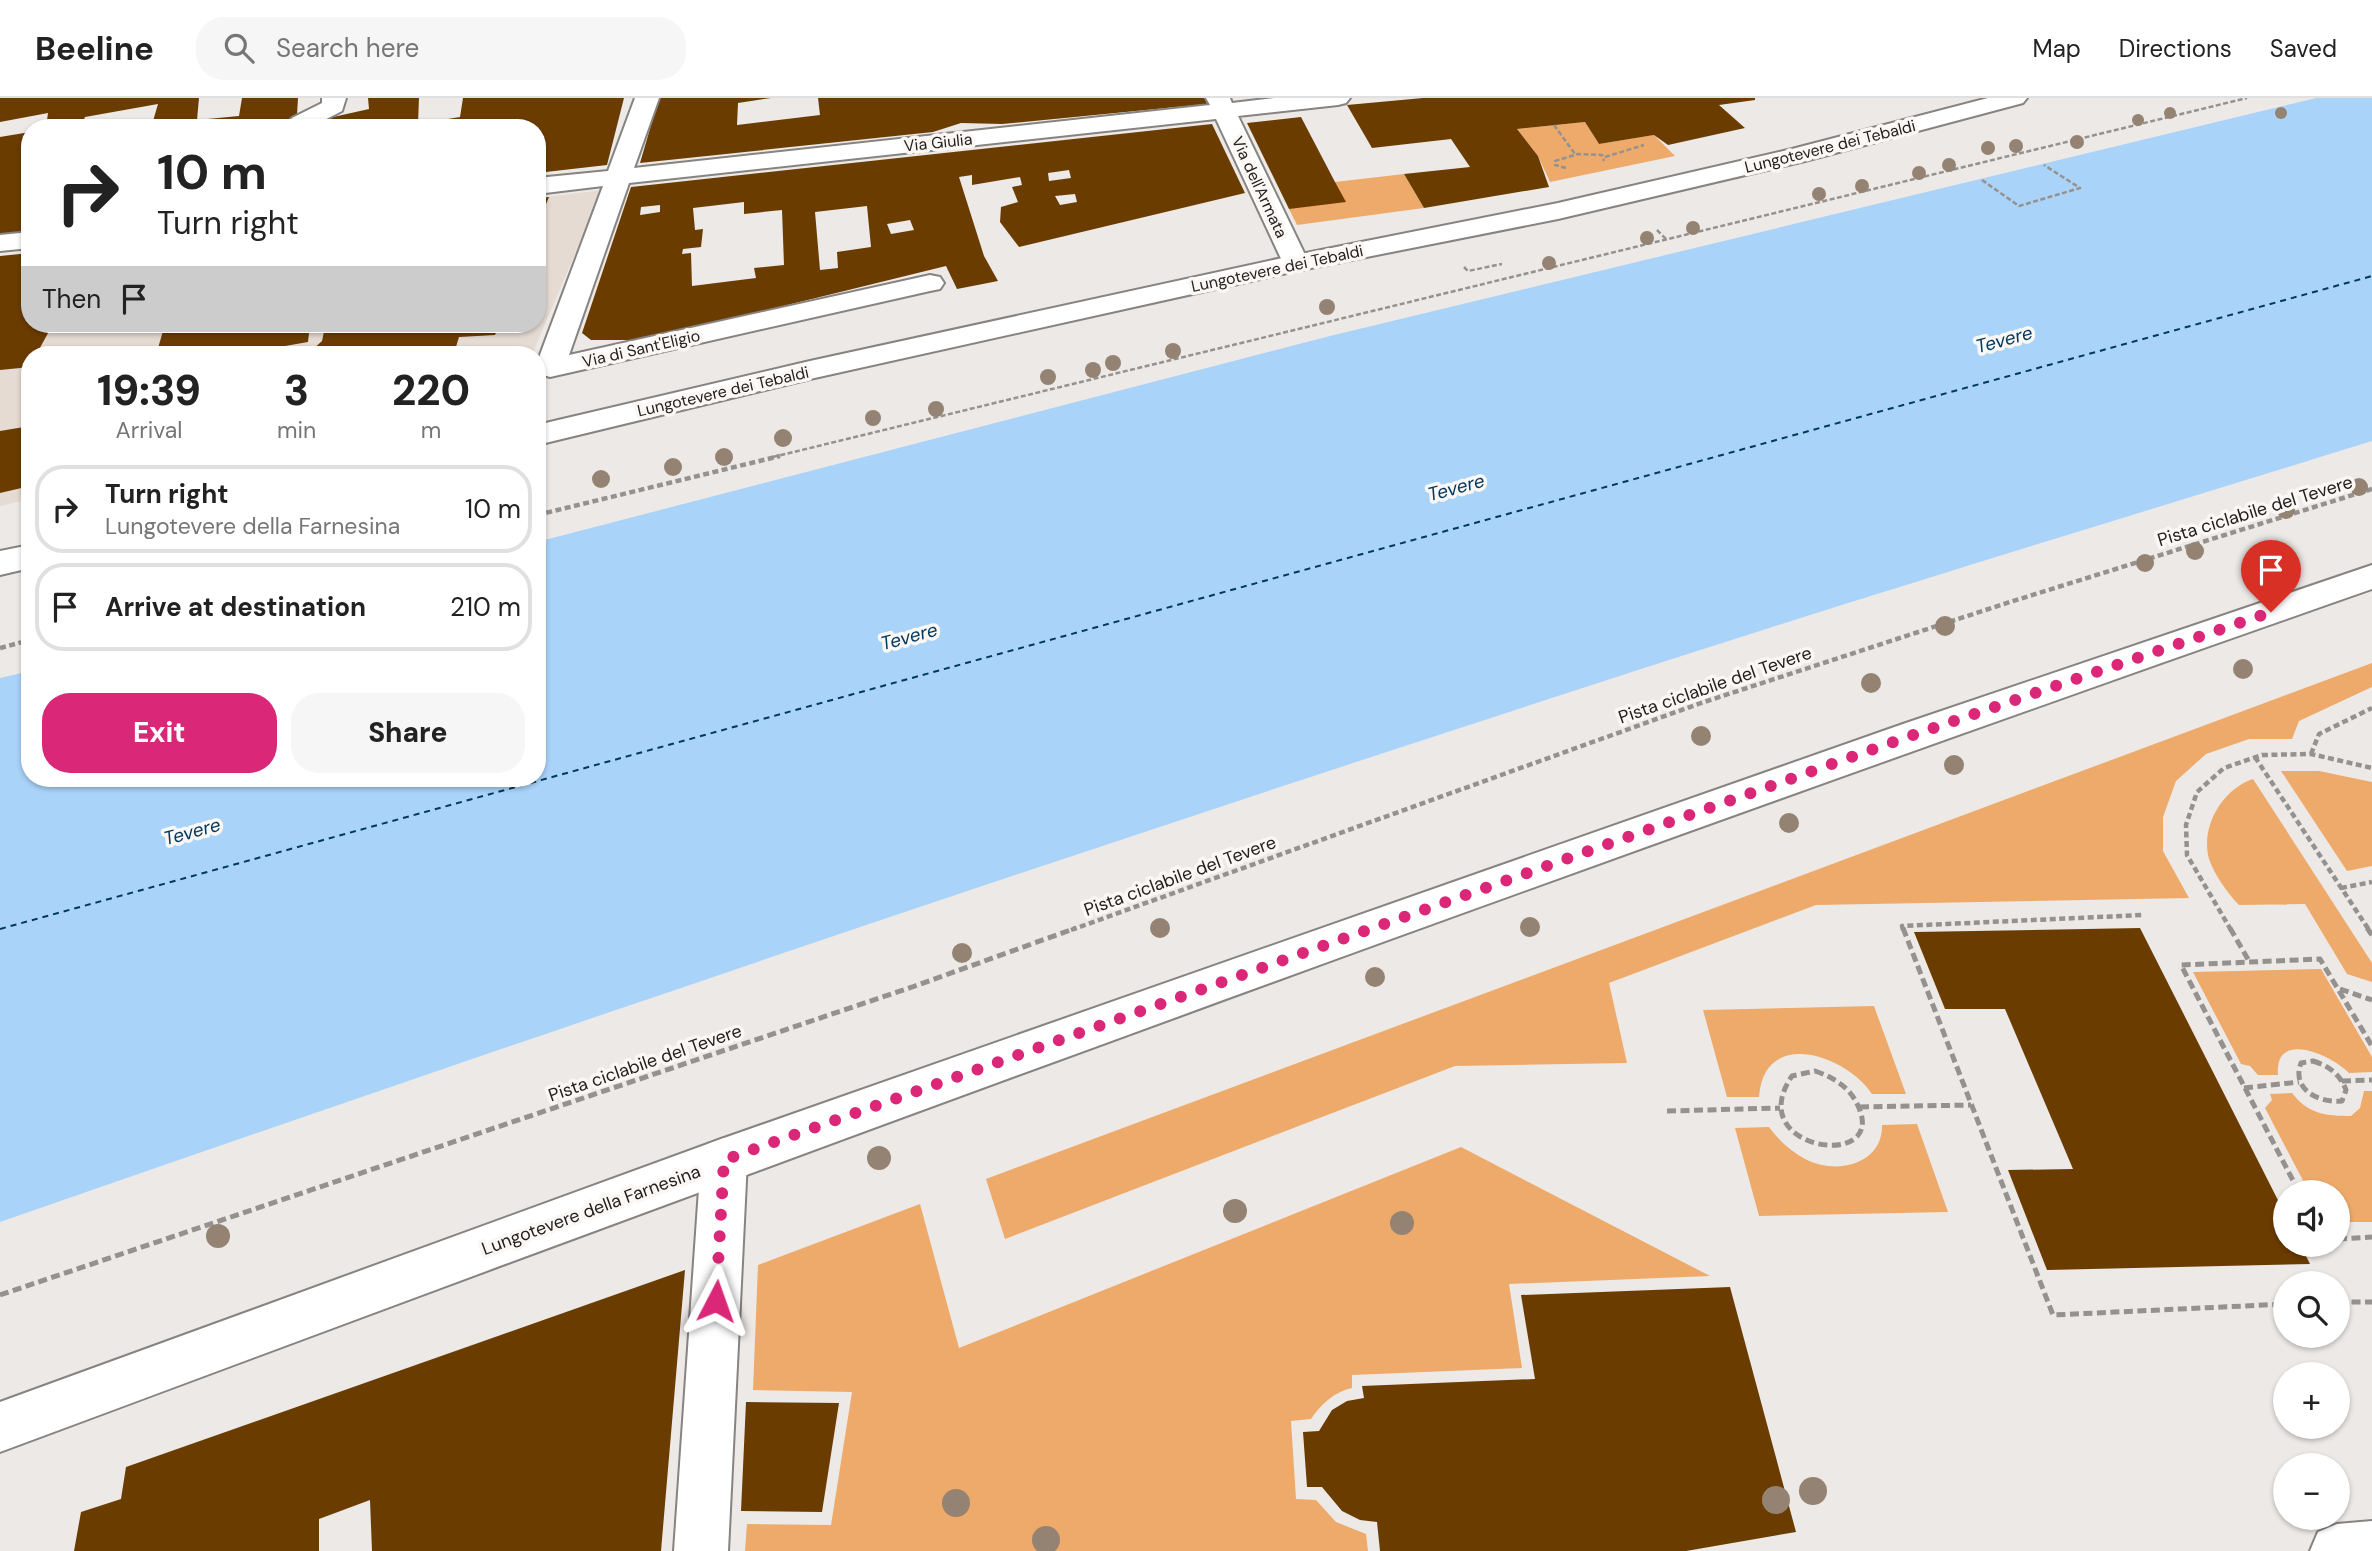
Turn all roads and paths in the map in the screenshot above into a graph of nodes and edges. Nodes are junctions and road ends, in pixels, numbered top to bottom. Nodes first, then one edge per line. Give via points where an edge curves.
1 (334, 98) edge
2 (647, 98) edge
3 (1338, 98) edge
4 (2015, 98) edge
5 (2247, 98) edge
6 (1221, 105) edge
7 (309, 119) edge
8 (1554, 125) dead end
9 (1644, 145) dead end
10 (1575, 154) junction
11 (1605, 157) junction
12 (1600, 164) dead end
13 (2044, 165) dead end
14 (1573, 169) dead end
15 (619, 177) junction
16 (1982, 180) dead end
17 (546, 185) edge
18 (1657, 230) dead end
19 (1667, 240) junction
20 (21, 241) edge
21 (0, 243) edge
22 (1296, 263) junction
23 (930, 283) dead end
24 (546, 433) edge
25 (2372, 489) edge
26 (546, 513) edge
27 (21, 558) edge
28 (0, 563) edge
29 (2372, 577) edge
30 (21, 642) edge
31 (0, 648) edge
32 (2372, 708) edge
33 (2311, 754) junction
34 (2255, 757) junction
35 (2372, 768) edge
36 (2372, 882) edge
37 (2341, 888) junction
38 (2143, 915) dead end
39 (2372, 935) edge
40 (2249, 962) junction
41 (2338, 988) junction
42 (2372, 1000) edge
43 (2372, 1046) edge
44 (2372, 1080) edge
45 (2342, 1081) junction
46 (2299, 1082) junction
47 (2244, 1088) junction
48 (1971, 1105) junction
49 (1860, 1107) junction
50 (1780, 1108) junction
51 (1667, 1111) dead end
52 (724, 1160) junction
53 (2293, 1180) edge
54 (2372, 1237) edge
55 (2350, 1238) edge
56 (0, 1295) edge
57 (2350, 1302) edge
58 (2372, 1302) edge
59 (2273, 1305) edge
60 (0, 1427) edge
61 (2372, 1548) edge
62 (701, 1551) edge
63 (2337, 1551) edge

1 - 7 main road via 334,106
2 - 15 main road
3 - 6 main road, Via Giulia
4 - 22 main road, Lungotevere dei Tebaldi via 1797,156 1558,211
5 - 19 path
6 - 15 main road, Via Giulia
6 - 22 main road, Via dell'Armata
8 - 10 path
9 - 11 path
10 - 11 path
10 - 14 path via 1554,163
11 - 12 path
13 - 16 path via 2080,188 2019,206
15 - 17 main road, Via Giulia
15 - 23 main road, Via di Sant'Eligio via 550,369
18 - 19 path
19 - 26 path
20 - 21 main road
22 - 24 main road, Lungotevere dei Tebaldi
25 - 56 path, Pista ciclabile del Tevere via 1714,699 927,982
27 - 28 main road
29 - 52 main road, Lungotevere della Farnesina via 1916,734
30 - 31 path
32 - 33 path via 2319,734
33 - 34 path
33 - 35 path
34 - 37 path
34 - 40 path via 2224,768 2197,792 2186,825 2187,855
36 - 37 path
37 - 39 path
38 - 48 path via 1902,926
40 - 41 path via 2320,959
40 - 47 path via 2181,965
41 - 42 path
41 - 43 path
44 - 45 path
45 - 46 path via 2328,1067 2313,1061 2301,1063
45 - 46 path via 2345,1096 2330,1103 2314,1097
46 - 47 path
47 - 53 path
48 - 49 path
48 - 59 path via 2053,1315
49 - 50 path via 1840,1082 1815,1071 1792,1076 1784,1083 1779,1092
49 - 50 path via 1862,1126 1857,1136 1839,1147 1800,1137
50 - 51 path
52 - 60 main road, Lungotevere della Farnesina
52 - 62 main road
54 - 55 path
57 - 58 path
61 - 63 main road

